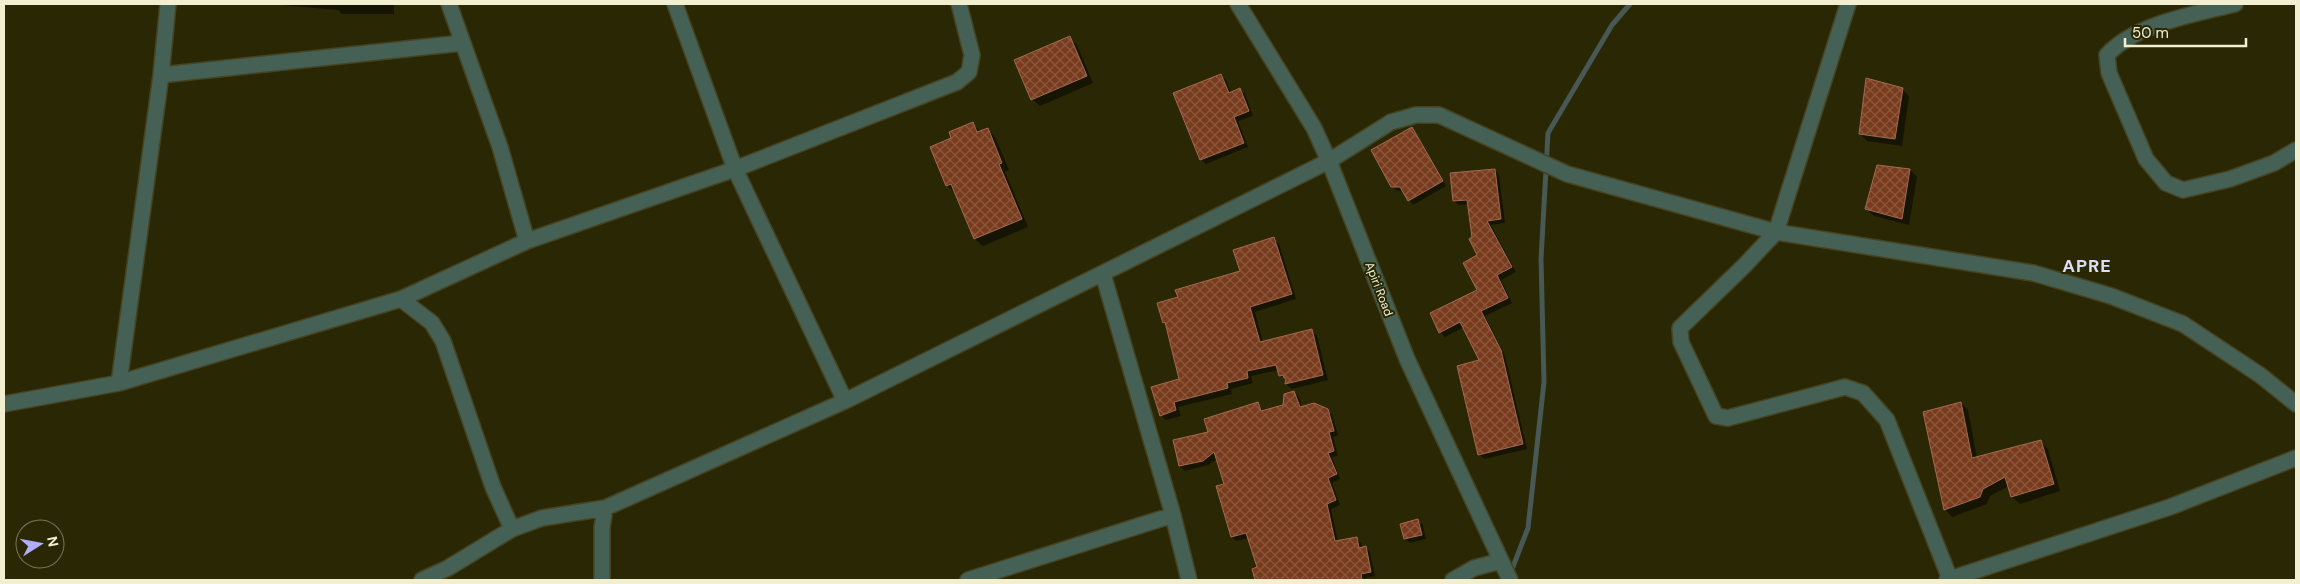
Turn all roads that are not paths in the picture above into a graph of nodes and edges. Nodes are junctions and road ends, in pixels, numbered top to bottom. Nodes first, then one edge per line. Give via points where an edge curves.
1 (168, 4) edge
2 (449, 4) edge
3 (675, 4) edge
4 (958, 4) edge
5 (1238, 4) edge
6 (1848, 4) edge
7 (2235, 4) edge
8 (462, 43) junction
9 (161, 75) junction
10 (2296, 150) edge
11 (1329, 161) junction
12 (735, 169) junction
13 (1776, 232) junction
14 (527, 241) junction
15 (1103, 274) junction
16 (401, 299) junction
17 (119, 383) junction
18 (845, 401) junction
19 (4, 404) edge
20 (2296, 404) edge
21 (2296, 458) edge
22 (605, 508) junction
23 (1173, 515) junction
24 (512, 529) junction
25 (1501, 561) junction
26 (422, 580) edge
27 (602, 580) edge
28 (969, 580) edge
29 (1188, 580) edge
30 (1454, 580) edge
31 (1510, 580) edge
32 (1948, 580) edge

1 - 9 street
2 - 8 street
3 - 12 street
4 - 12 street via 972,55 969,72 957,82
5 - 11 street, Apiri Road via 1314,128
6 - 13 street
7 - 10 street via 2132,35 2107,55 2108,73 2146,159 2166,183 2183,190 2239,176 2274,163
8 - 9 street
8 - 14 street via 500,147
9 - 17 street
11 - 13 street via 1391,122 1416,115 1439,115 1567,174
11 - 15 street
11 - 25 street, Apiri Road via 1407,359
12 - 14 street
12 - 18 street
13 - 20 street via 2033,272 2111,296 2184,324 2260,375
13 - 32 street via 1746,266 1680,328 1681,342 1707,400 1716,416 1728,418 1845,387 1863,393 1887,420
14 - 16 street
15 - 18 street
15 - 23 street
16 - 17 street
16 - 24 street via 432,323 443,341 490,478
17 - 19 street
18 - 22 street
21 - 32 street via 2170,507
22 - 24 street via 577,510
22 - 27 street
23 - 28 street
23 - 29 street
24 - 26 street
25 - 30 street via 1474,568
25 - 31 street, Apiri Road

